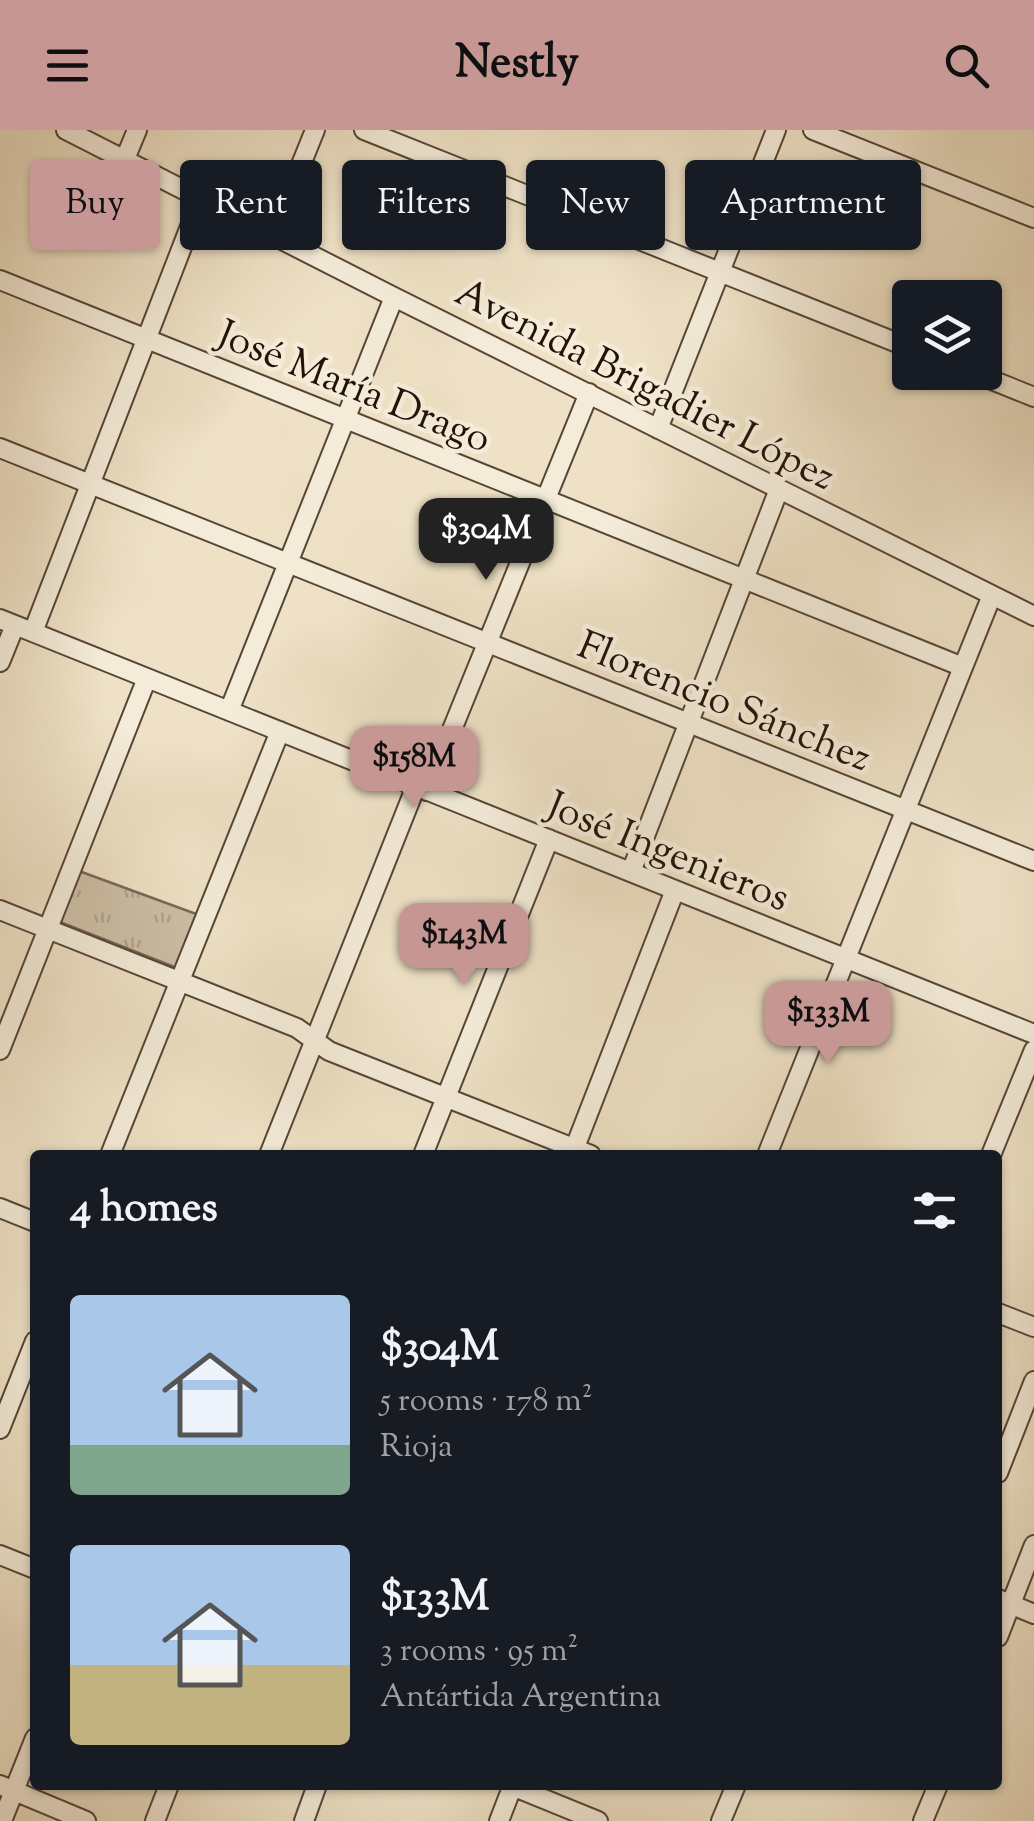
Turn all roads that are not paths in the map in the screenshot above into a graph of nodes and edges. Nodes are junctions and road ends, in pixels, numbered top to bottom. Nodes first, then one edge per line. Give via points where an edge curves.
1 (66, 130) edge
2 (137, 130) edge
3 (315, 130) edge
4 (364, 130) edge
5 (776, 130) edge
6 (813, 130) edge
7 (126, 159) junction
8 (303, 160) edge
9 (180, 187) edge
10 (1034, 218) edge
11 (181, 250) edge
12 (304, 250) edge
13 (720, 272) junction
14 (0, 280) edge
15 (394, 297) junction
16 (147, 339) junction
17 (892, 341) edge
18 (1002, 384) edge
19 (589, 394) junction
20 (1034, 397) edge
21 (346, 419) junction
22 (658, 429) junction
23 (0, 448) edge
24 (90, 484) junction
25 (779, 489) junction
26 (546, 499) junction
27 (288, 563) junction
28 (743, 578) junction
29 (992, 595) junction
30 (1034, 616) edge
31 (16, 625) edge
32 (488, 643) junction
33 (0, 662) edge
34 (963, 667) junction
35 (147, 678) junction
36 (229, 711) junction
37 (688, 723) junction
38 (280, 731) junction
39 (422, 788) junction
40 (906, 810) junction
41 (549, 839) junction
42 (1034, 862) edge
43 (631, 872) junction
44 (675, 890) junction
45 (0, 910) edge
46 (48, 929) junction
47 (846, 959) junction
48 (180, 981) junction
49 (1034, 1034) edge
50 (315, 1040) junction
51 (0, 1050) edge
52 (1034, 1050) edge
53 (446, 1096) junction
54 (112, 1150) edge
55 (271, 1150) edge
56 (425, 1150) edge
57 (572, 1150) edge
58 (580, 1150) edge
59 (769, 1150) edge
60 (993, 1150) edge
61 (0, 1208) edge
62 (30, 1220) edge
63 (1002, 1315) edge
64 (1034, 1327) edge
65 (30, 1353) edge
66 (1034, 1381) edge
67 (0, 1428) edge
68 (1002, 1463) edge
69 (1034, 1545) edge
70 (0, 1555) edge
71 (30, 1567) edge
72 (1004, 1602) edge
73 (1034, 1614) edge
74 (30, 1747) edge
75 (7, 1788) edge
76 (167, 1790) edge
77 (315, 1790) edge
78 (511, 1790) edge
79 (523, 1790) edge
80 (734, 1790) edge
81 (936, 1790) edge
82 (2, 1821) edge
83 (86, 1821) edge
84 (155, 1821) edge
85 (304, 1821) edge
86 (499, 1821) edge
87 (598, 1821) edge
88 (721, 1821) edge
89 (923, 1821) edge

1 - 7 street, Avenida Brigadier López
2 - 7 street
3 - 8 street
4 - 13 street
5 - 13 street
6 - 10 street
7 - 9 street, Avenida Brigadier López
11 - 16 street
12 - 15 street, Avenida Brigadier López
13 - 17 street
13 - 22 street
14 - 16 street, José María Drago
15 - 19 street, Avenida Brigadier López
15 - 21 street
16 - 21 street, José María Drago
16 - 24 street
18 - 20 street
19 - 22 street, Avenida Brigadier López
19 - 26 street
21 - 26 street, José María Drago
21 - 27 street
22 - 25 street, Avenida Brigadier López
23 - 24 street, Florencio Sánchez
24 - 27 street, Florencio Sánchez
24 - 31 street
25 - 28 street
25 - 29 street, Avenida Brigadier López
26 - 28 street, José María Drago
26 - 32 street
27 - 32 street, Florencio Sánchez
27 - 36 street
28 - 34 street, José María Drago
28 - 37 street
29 - 30 street, Avenida Brigadier López
29 - 34 street
31 - 33 street
31 - 35 street, José Ingenieros
32 - 37 street, Florencio Sánchez
32 - 39 street
34 - 40 street
35 - 36 street, José Ingenieros
35 - 46 street
36 - 38 street, José Ingenieros
37 - 40 street, Florencio Sánchez
37 - 43 street
38 - 39 street, José Ingenieros
38 - 48 street
39 - 41 street, José Ingenieros
39 - 50 street
40 - 42 street, Florencio Sánchez
40 - 47 street
41 - 43 street, José Ingenieros
41 - 53 street
43 - 44 street, José Ingenieros
44 - 47 street, José Ingenieros
44 - 58 street
45 - 46 street
46 - 48 street
46 - 51 street
47 - 49 street, José Ingenieros
47 - 59 street
48 - 50 street
48 - 54 street
50 - 53 street via 329,1052
50 - 55 street
52 - 60 street
53 - 56 street
53 - 57 street
61 - 62 street
63 - 64 street
65 - 67 street
66 - 68 street
69 - 72 street
70 - 71 street
72 - 73 street
74 - 75 street
75 - 82 street
75 - 83 street
76 - 84 street
77 - 85 street
78 - 86 street
79 - 87 street
80 - 88 street
81 - 89 street

